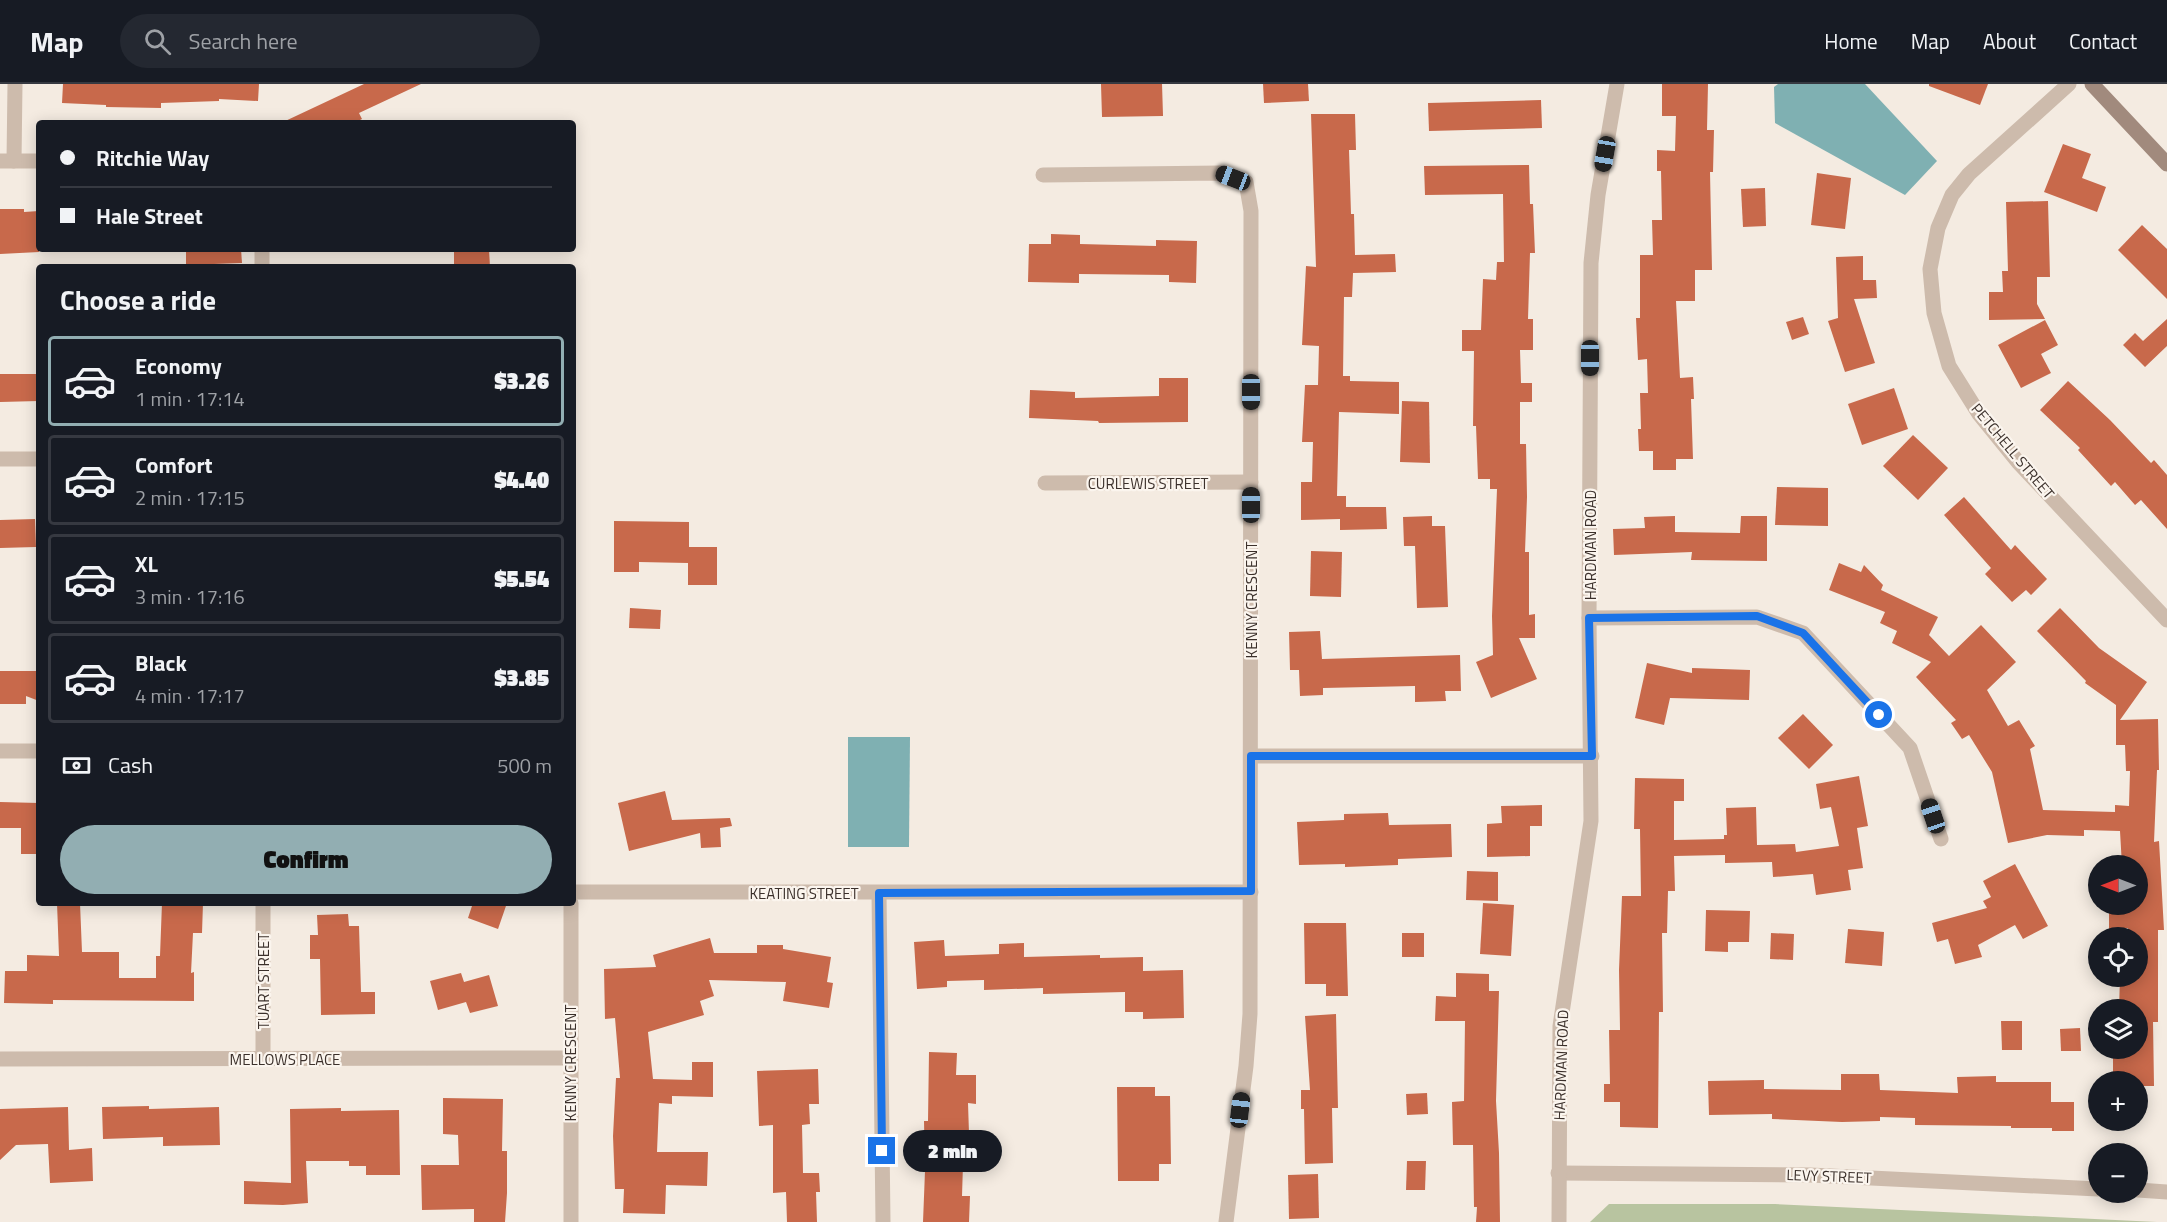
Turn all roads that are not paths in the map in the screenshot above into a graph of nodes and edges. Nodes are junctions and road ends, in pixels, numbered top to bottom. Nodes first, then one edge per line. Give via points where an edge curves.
1 (15, 84) edge
2 (1617, 84) edge
3 (2069, 84) edge
4 (2092, 84) edge
5 (7, 161) edge
6 (36, 161) edge
7 (2167, 164) edge
8 (1043, 175) dead end
9 (0, 459) edge
10 (36, 459) edge
11 (1251, 482) junction
12 (1045, 483) dead end
13 (1589, 618) junction
14 (2167, 620) edge
15 (0, 751) edge
16 (36, 751) edge
17 (1251, 756) junction
18 (1592, 756) junction
19 (1941, 839) dead end
20 (1251, 891) junction
21 (576, 892) edge
22 (879, 893) junction
23 (263, 906) edge
24 (571, 906) edge
25 (570, 1058) junction
26 (0, 1059) edge
27 (263, 1059) junction
28 (1558, 1173) junction
29 (2088, 1189) edge
30 (2148, 1191) edge
31 (2167, 1192) edge
32 (571, 1222) edge
33 (883, 1222) edge
34 (1226, 1222) edge
35 (1558, 1222) edge

1 - 5 street
2 - 13 street, HARDMAN ROAD via 1591,263
3 - 14 street, PETCHELL STREET via 1969,174 1953,195 1938,228 1930,269 1934,312 1949,366 1979,414 2018,462
4 - 7 street
5 - 6 street
8 - 11 street, KENNY CRESCENT via 1221,173 1246,182 1251,211
9 - 10 street
11 - 12 street, CURLEWIS STREET
11 - 17 street, KENNY CRESCENT
13 - 18 street, HARDMAN ROAD
13 - 19 street via 1757,616 1803,633 1910,748
15 - 16 street
17 - 18 street
17 - 20 street, KENNY CRESCENT
18 - 28 street, HARDMAN ROAD via 1591,821 1560,1026
20 - 22 street, KEATING STREET
20 - 34 street, KENNY CRESCENT via 1246,1066
21 - 22 street, KEATING STREET
22 - 33 street
23 - 27 street, TUART STREET
24 - 25 street, KENNY CRESCENT
25 - 27 street, MELLOWS PLACE
25 - 32 street, KENNY CRESCENT
26 - 27 street, MELLOWS PLACE
28 - 29 street, LEVY STREET via 1810,1175
28 - 35 street, HARDMAN ROAD
30 - 31 street

